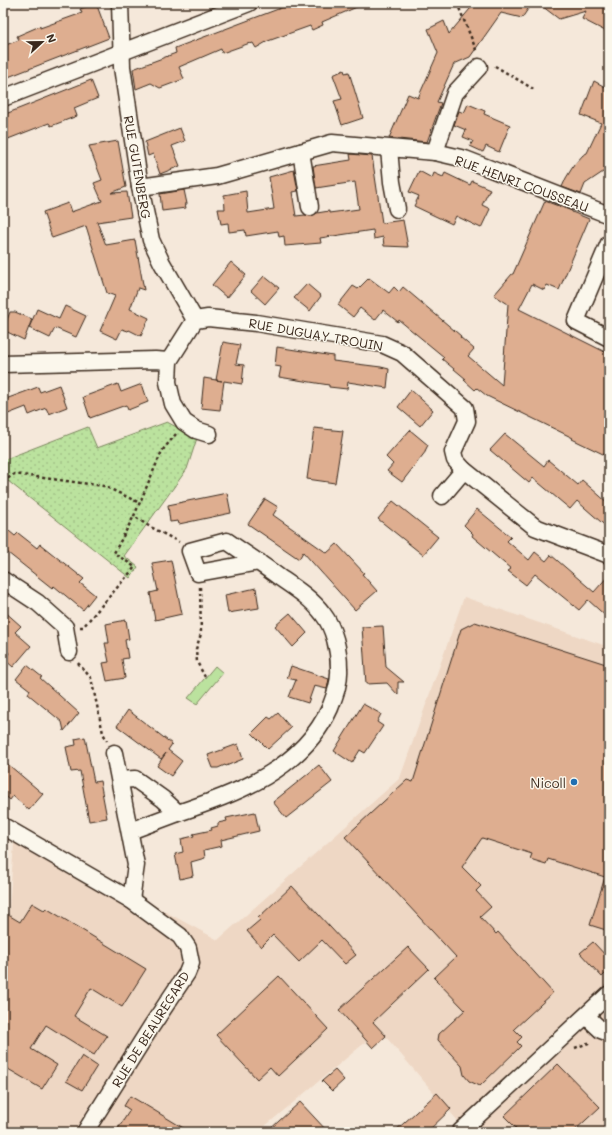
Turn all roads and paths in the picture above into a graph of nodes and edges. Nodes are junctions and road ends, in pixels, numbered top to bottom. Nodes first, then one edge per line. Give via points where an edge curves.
1 (120, 3) edge
2 (249, 3) edge
3 (121, 52) junction
4 (479, 67) dead end
5 (3, 98) edge
6 (389, 149) junction
7 (301, 152) junction
8 (435, 152) junction
9 (140, 187) junction
10 (310, 207) dead end
11 (396, 209) dead end
12 (609, 215) edge
13 (609, 243) edge
14 (195, 320) junction
15 (609, 338) edge
16 (169, 361) junction
17 (3, 364) edge
18 (184, 422) junction
19 (209, 434) dead end
20 (464, 470) junction
21 (3, 482) edge
22 (442, 496) dead end
23 (140, 502) junction
24 (134, 516) junction
25 (190, 551) junction
26 (609, 555) edge
27 (258, 562) junction
28 (198, 573) junction
29 (3, 580) edge
30 (65, 627) junction
31 (69, 652) joint
32 (205, 677) dead end
33 (114, 753) joint
34 (120, 780) junction
35 (178, 813) junction
36 (3, 826) edge
37 (130, 831) junction
38 (131, 900) junction
39 (608, 997) edge
40 (586, 1016) junction
41 (609, 1033) edge
42 (85, 1132) edge
43 (460, 1132) edge

1 - 3 street, RUE GUTENBERG
2 - 3 street
3 - 5 street
3 - 9 street, RUE GUTENBERG
4 - 8 street via 455,93
6 - 7 street, RUE HENRI COUSSEAU via 332,143
6 - 8 street, RUE HENRI COUSSEAU
6 - 11 street
7 - 9 street, RUE HENRI COUSSEAU via 217,176
7 - 10 street
8 - 12 street, RUE HENRI COUSSEAU via 465,159
9 - 14 street, RUE GUTENBERG via 150,240
13 - 15 street via 576,321
14 - 16 street
14 - 20 street, RUE DUGUAY TROUIN via 208,318 256,323 382,344 402,353 465,408 468,421 454,452 455,460
16 - 17 street
16 - 18 street via 168,382 173,404
18 - 19 street via 196,430
18 - 23 path via 181,430 162,451
20 - 22 street
20 - 26 street, RUE DUGUAY TROUIN via 535,527
21 - 23 path via 14,474 104,486
23 - 24 path
24 - 25 path
24 - 30 path via 114,553 135,567 84,627
25 - 27 street via 227,541
25 - 28 street
27 - 28 street
27 - 35 street via 309,598 324,615 339,654 340,676 335,697 314,736 282,766 238,792
28 - 32 path via 201,634 196,650 196,662
29 - 30 street via 38,603
30 - 31 street
31 - 33 path via 91,678 103,733
33 - 34 street
34 - 35 street via 135,779
34 - 37 street
35 - 37 street
36 - 38 street
37 - 38 street via 136,865
38 - 42 street, RUE DE BEAUREGARD via 180,936 188,948 191,963
39 - 40 street
40 - 41 street via 601,1030
40 - 43 street

